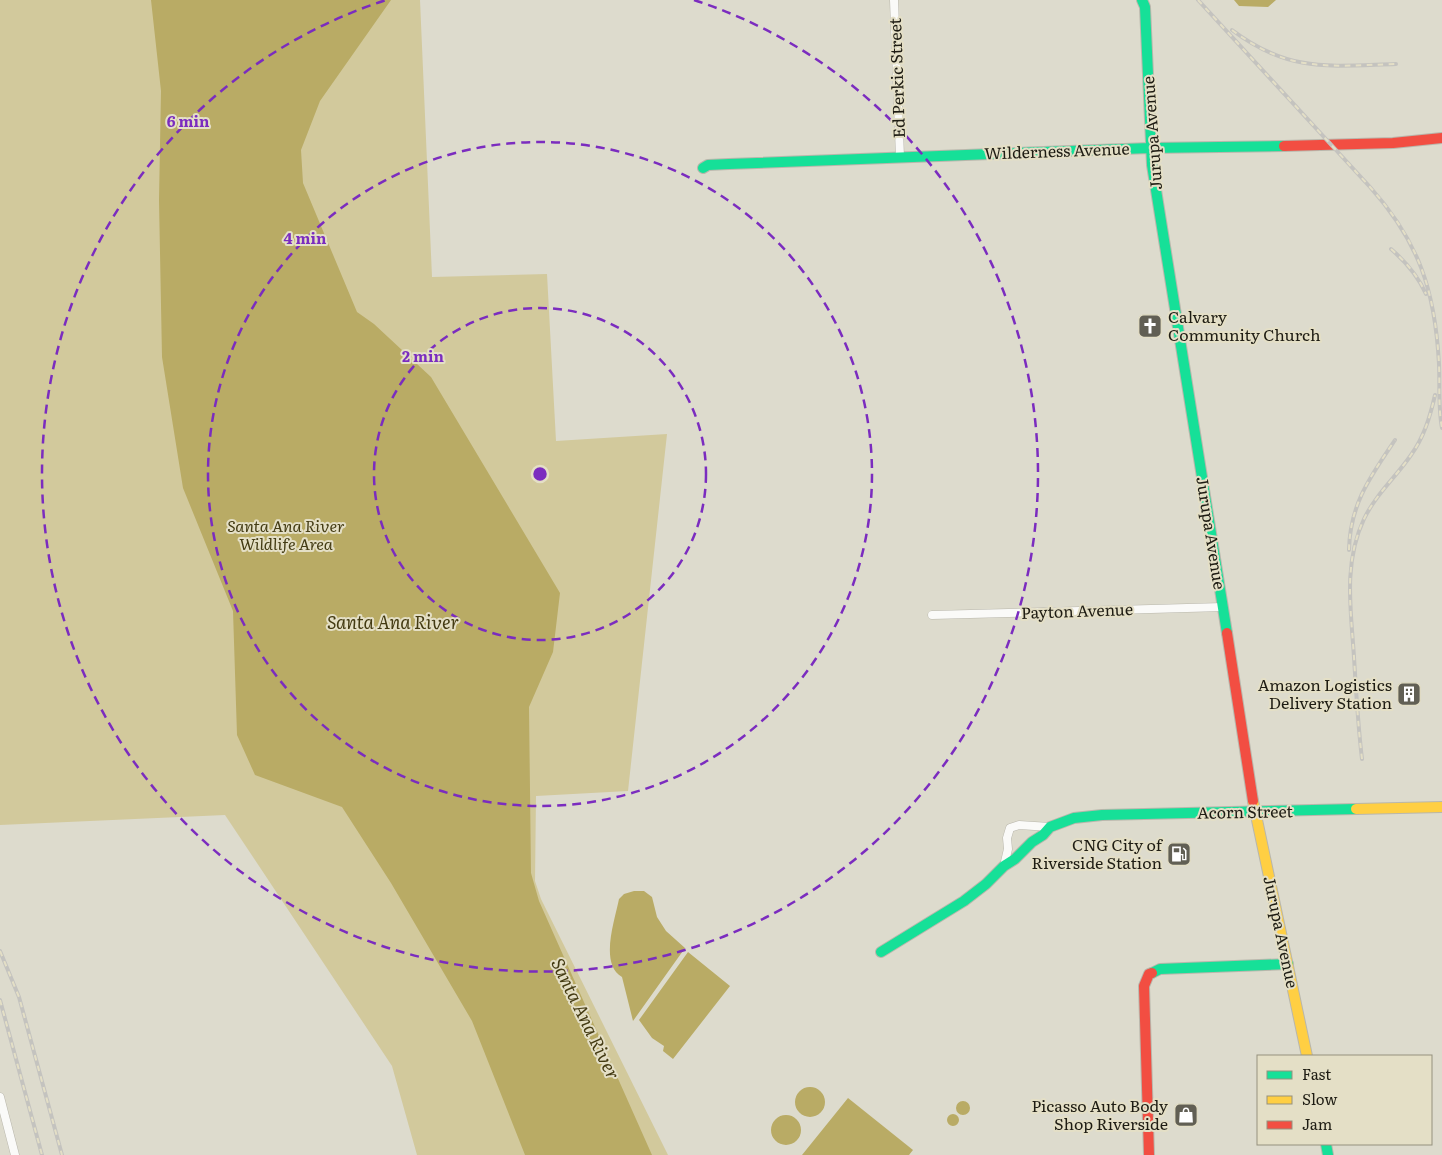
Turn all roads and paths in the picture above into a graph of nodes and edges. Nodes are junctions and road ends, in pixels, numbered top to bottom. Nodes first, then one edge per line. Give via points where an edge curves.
1 (894, 0) edge
2 (1145, 2) edge
3 (1442, 138) edge
4 (1150, 148) junction
5 (900, 157) junction
6 (703, 168) dead end
7 (1222, 607) junction
8 (932, 615) dead end
9 (1442, 807) edge
10 (1255, 812) junction
11 (1050, 827) junction
12 (1004, 866) junction
13 (881, 952) dead end
14 (1288, 964) junction
15 (1307, 1055) edge
16 (0, 1097) edge
17 (15, 1155) edge
18 (1149, 1155) edge

1 - 5 street, Ed Perkic Street
2 - 4 street, Jurupa Avenue
3 - 4 street, Wilderness Avenue via 1339,145
4 - 5 street, Wilderness Avenue
4 - 7 street, Jurupa Avenue
5 - 6 street, Wilderness Avenue via 722,164
7 - 8 street, Payton Avenue
7 - 10 street, Jurupa Avenue
9 - 10 street, Acorn Street
10 - 11 street, Acorn Street via 1087,816
10 - 14 street, Jurupa Avenue
11 - 12 street, Acorn Street
11 - 12 street, Acorn Street via 1019,825 1010,828
12 - 13 street, Acorn Street via 964,901
14 - 15 street, Jurupa Avenue
14 - 18 street via 1160,969 1149,974 1144,986
16 - 17 street

